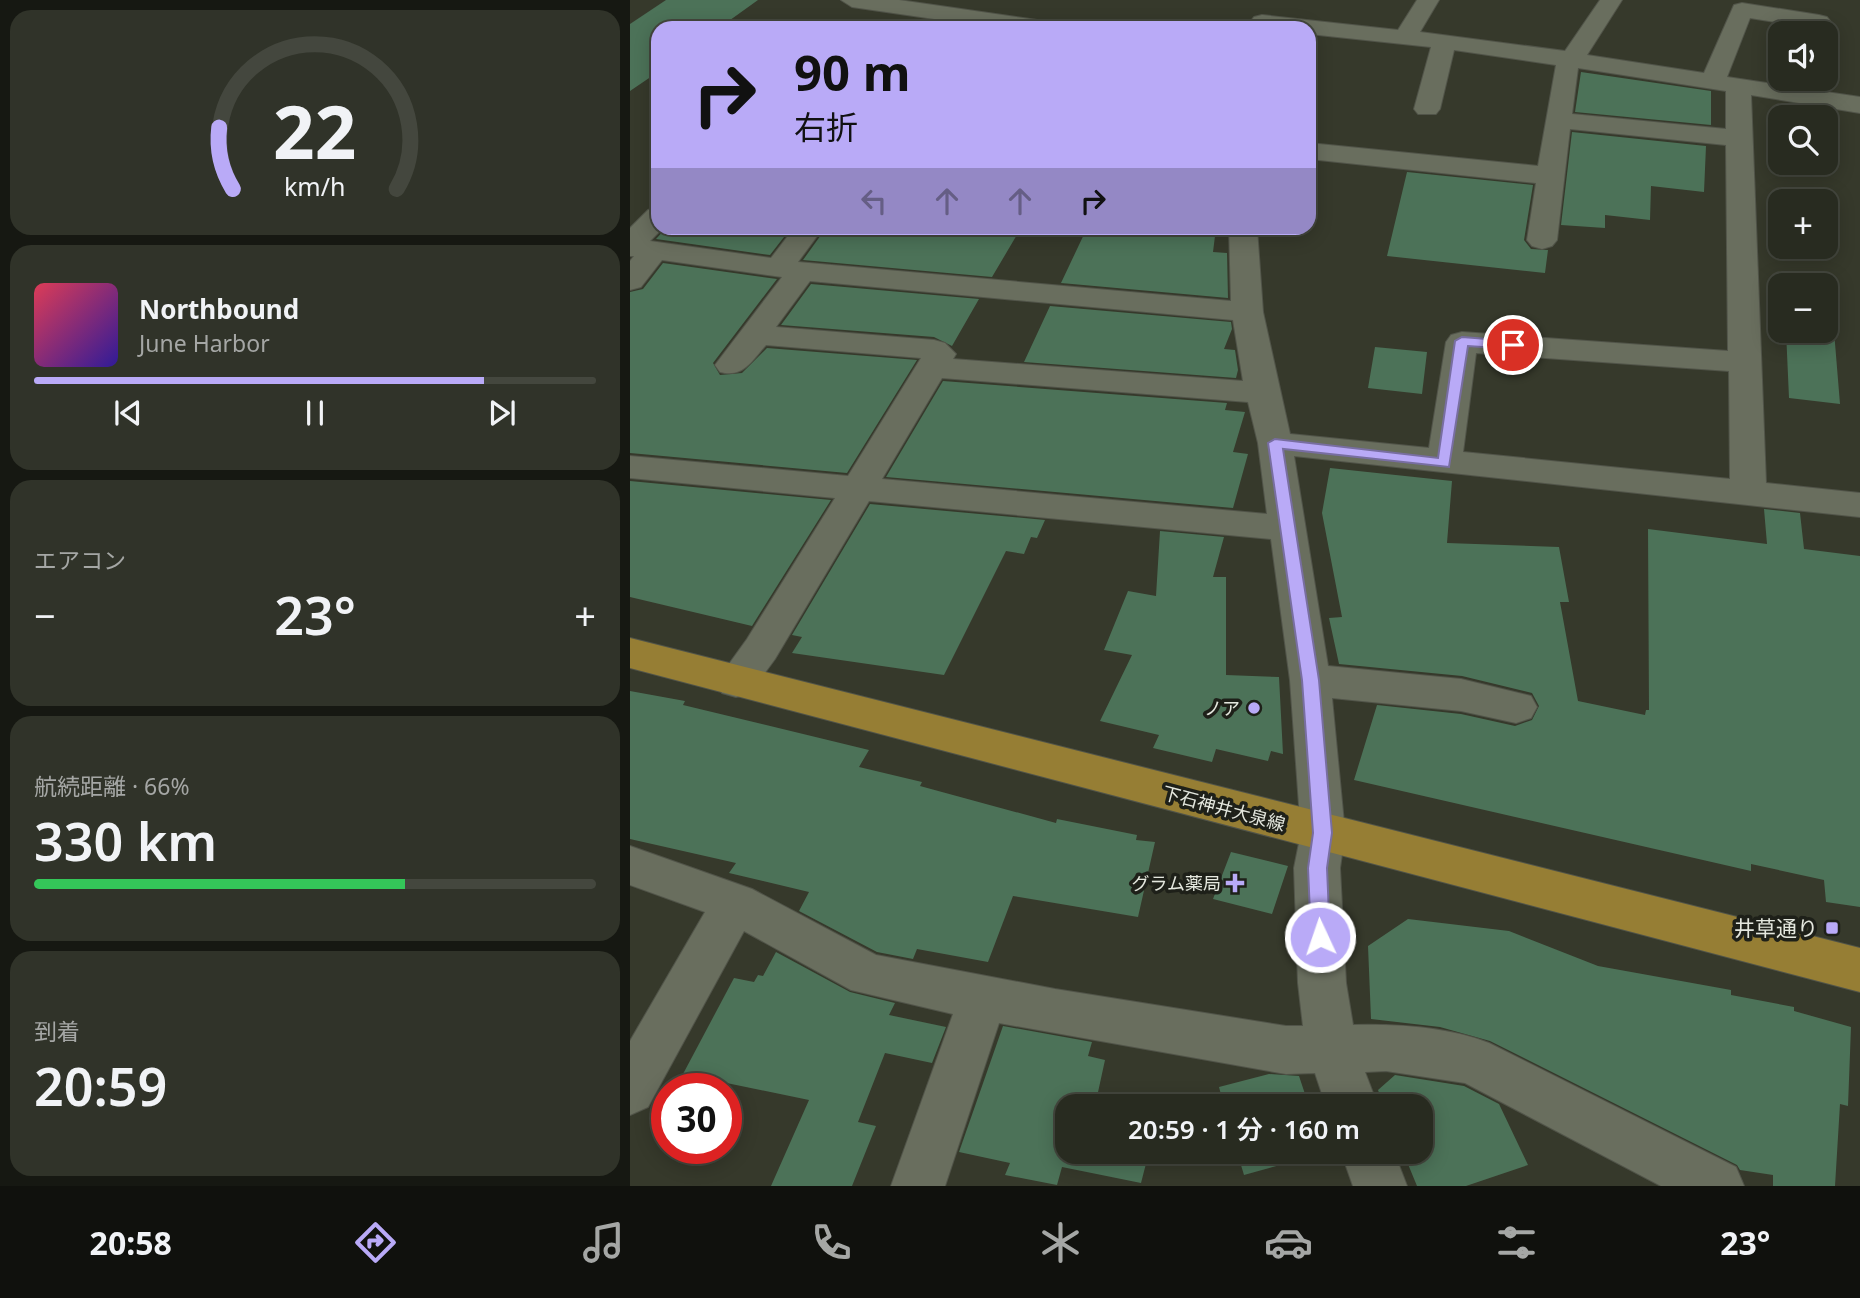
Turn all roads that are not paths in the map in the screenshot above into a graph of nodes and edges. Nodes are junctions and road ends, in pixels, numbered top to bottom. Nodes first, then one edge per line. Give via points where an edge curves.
1 (852, 0) edge
2 (1428, 0) edge
3 (1611, 0) edge
4 (931, 5) edge
5 (1259, 17) edge
6 (912, 21) edge
7 (1010, 21) edge
8 (1288, 21) edge
9 (1813, 21) edge
10 (1316, 25) edge
11 (1405, 37) junction
12 (1444, 42) junction
13 (1571, 59) junction
14 (1726, 83) junction
15 (1860, 105) edge
16 (1427, 108) dead end
17 (1558, 120) junction
18 (1740, 138) junction
19 (1316, 152) edge
20 (1551, 176) junction
21 (651, 227) edge
22 (806, 235) edge
23 (1243, 235) edge
24 (1542, 240) dead end
25 (638, 248) edge
26 (790, 270) junction
27 (630, 281) edge
28 (1247, 312) junction
29 (759, 333) junction
30 (1745, 362) junction
31 (731, 365) dead end
32 (932, 367) junction
33 (1264, 393) junction
34 (1275, 443) junction
35 (1444, 463) junction
36 (630, 467) edge
37 (859, 490) junction
38 (1748, 494) junction
39 (1860, 505) edge
40 (1286, 528) junction
41 (630, 653) edge
42 (1310, 680) junction
43 (736, 682) junction
44 (1516, 707) dead end
45 (1323, 833) junction
46 (630, 865) edge
47 (735, 903) junction
48 (1860, 970) edge
49 (983, 998) junction
50 (1331, 1048) junction
51 (630, 1090) edge
52 (1348, 1094) edge
53 (1372, 1164) edge
54 (918, 1186) edge
55 (1380, 1186) edge
56 (1717, 1186) edge

1 - 4 street
2 - 11 street
3 - 13 street
4 - 6 street
4 - 7 street
5 - 8 street
9 - 14 street via 1742,10
10 - 11 street
11 - 12 street
12 - 13 street
12 - 16 street
13 - 14 street
13 - 17 street via 1565,69
14 - 15 street
14 - 18 street
17 - 18 street
17 - 20 street
18 - 30 street
19 - 20 street
20 - 24 street
21 - 25 street
22 - 26 street
23 - 28 street
25 - 26 street
25 - 27 street
26 - 28 street
26 - 29 street
28 - 33 street
29 - 31 street
29 - 32 street via 934,350 940,355
30 - 35 street via 1462,341
30 - 38 street
32 - 33 street
32 - 37 street
33 - 34 street
34 - 35 street
34 - 40 street
35 - 38 street
36 - 37 street
37 - 40 street
37 - 43 street
38 - 39 street
40 - 42 street
41 - 43 main road, 下石神井大泉線
42 - 44 street via 1461,695
42 - 45 street
43 - 45 main road, 下石神井大泉線
45 - 48 main road, 下石神井大泉線
45 - 50 street via 1317,868 1322,983
46 - 47 street
47 - 49 street via 868,975
47 - 51 street
49 - 50 street via 1286,1050
49 - 54 street
50 - 52 street
50 - 56 street via 1385,1048 1471,1060
53 - 55 street

